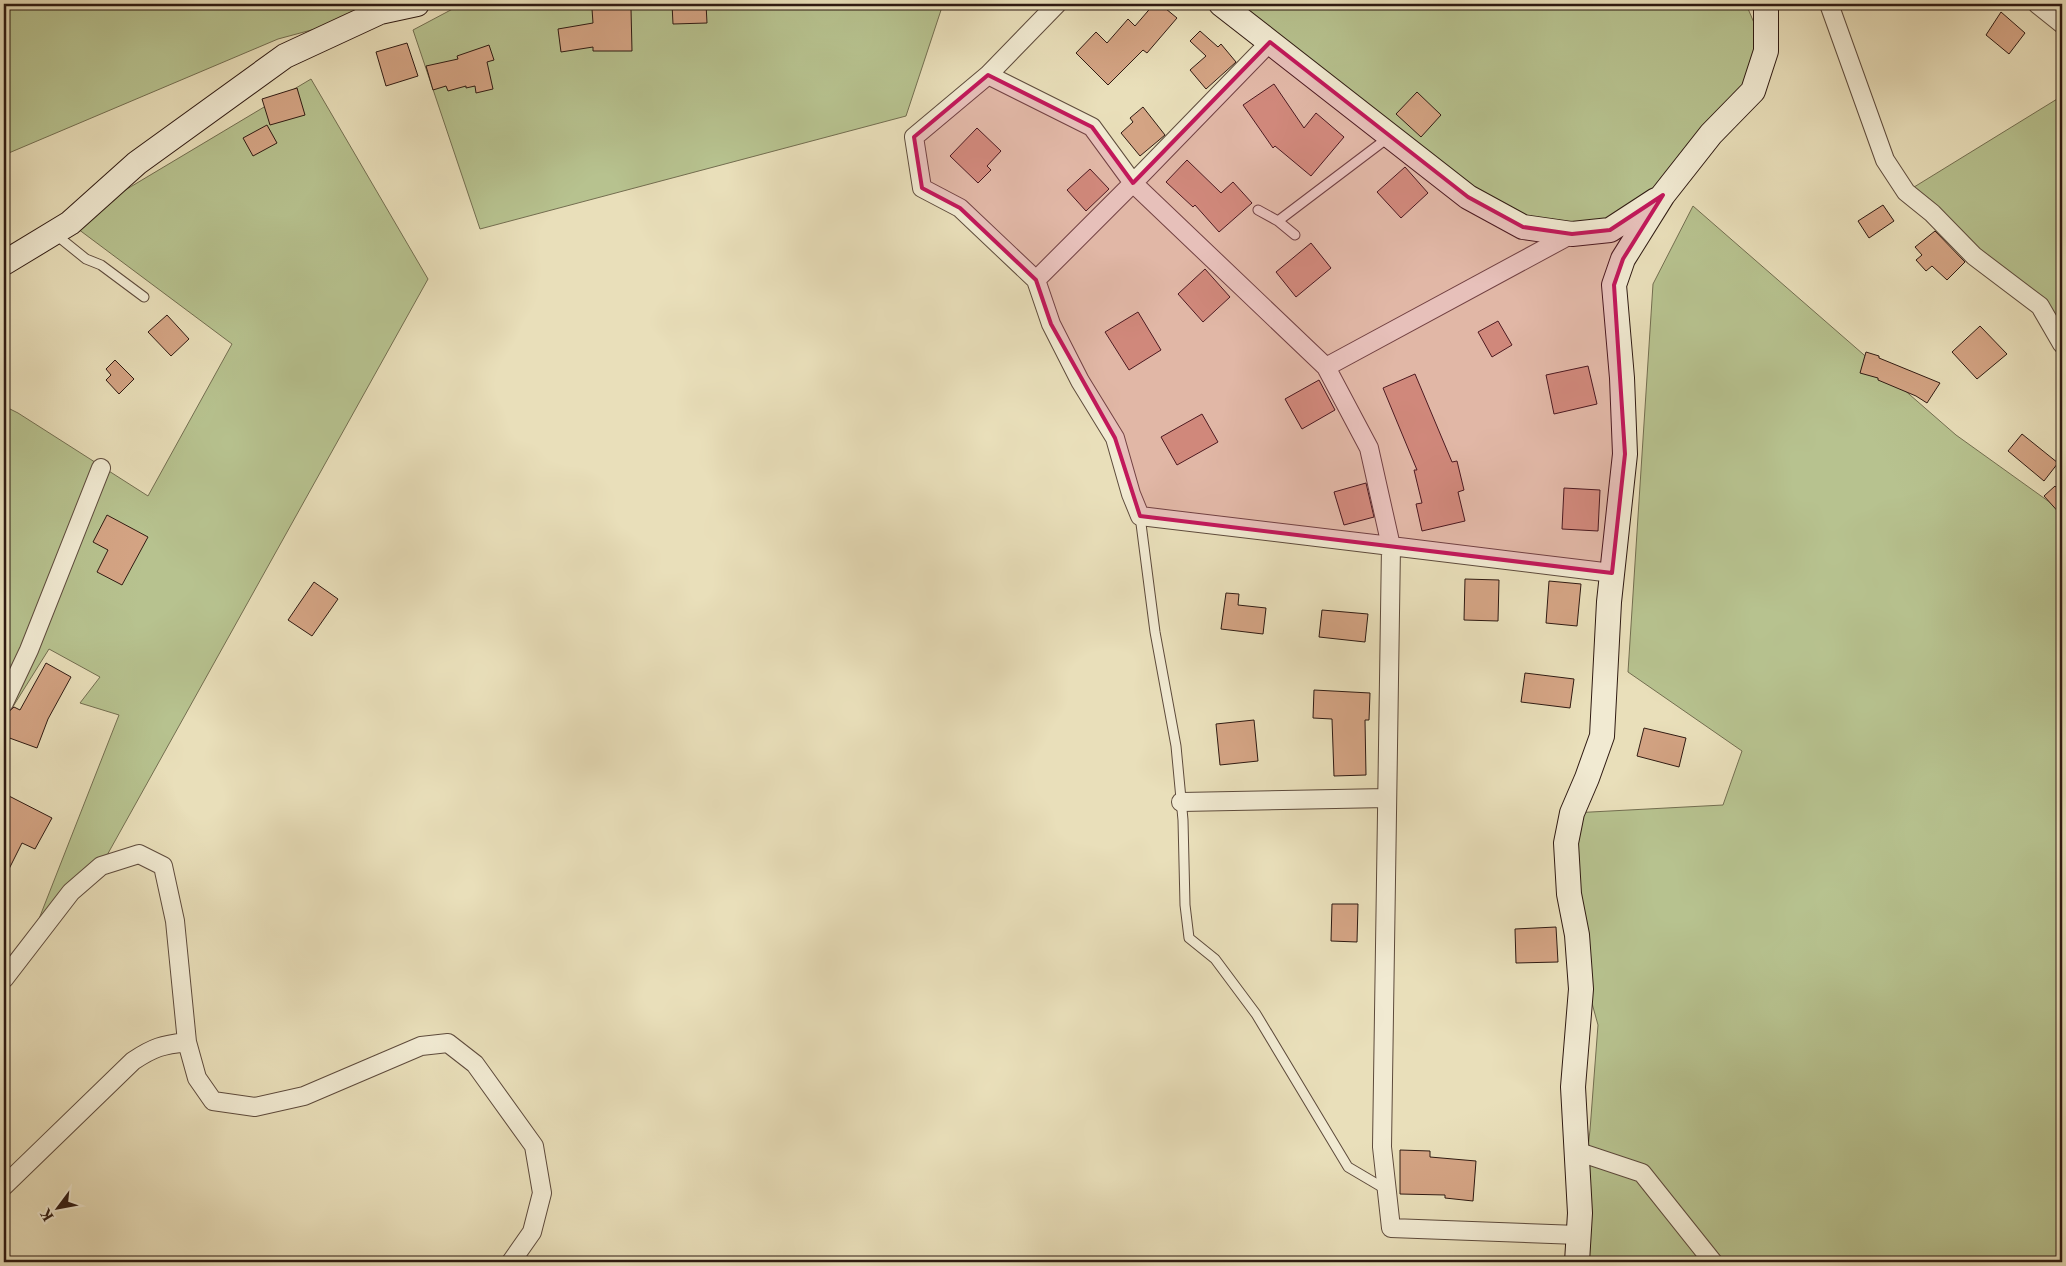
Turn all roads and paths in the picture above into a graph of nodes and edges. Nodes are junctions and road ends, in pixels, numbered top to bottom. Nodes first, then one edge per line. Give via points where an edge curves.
1 (417, 4) edge
2 (1057, 4) edge
3 (1221, 4) edge
4 (1766, 4) edge
5 (1829, 4) edge
6 (2037, 4) edge
7 (2062, 24) edge
8 (1270, 42) junction
9 (988, 75) junction
10 (1390, 136) junction
11 (1133, 183) junction
12 (1663, 195) junction
13 (1258, 210) dead end
14 (1278, 221) junction
15 (54, 233) junction
16 (1572, 234) junction
17 (1295, 235) dead end
18 (4, 263) edge
19 (1036, 280) junction
20 (144, 297) dead end
21 (2062, 344) edge
22 (1326, 367) junction
23 (101, 468) dead end
24 (1140, 516) junction
25 (1391, 546) junction
26 (1612, 573) junction
27 (4, 702) edge
28 (1387, 798) junction
29 (1181, 802) junction
30 (4, 979) edge
31 (187, 1042) junction
32 (1576, 1151) junction
33 (4, 1186) edge
34 (1387, 1190) junction
35 (1578, 1235) junction
36 (511, 1262) edge
37 (1577, 1262) edge
38 (1713, 1262) edge

1 - 15 street via 380,12 285,56 137,163 70,223
2 - 9 street
3 - 8 street
4 - 12 street via 1766,51 1753,91 1711,134
5 - 21 street via 1885,160 1906,192 1932,213 1974,256 2040,306
6 - 7 street
8 - 10 street
8 - 11 street
9 - 11 street via 1092,127
9 - 19 street via 914,137 922,188 960,208
10 - 14 lane
10 - 16 street via 1468,197 1523,227
11 - 19 street
11 - 22 street
12 - 16 street via 1610,230
12 - 26 street via 1623,258 1614,285 1625,454
13 - 14 lane
14 - 17 lane
15 - 18 street
15 - 20 lane
16 - 22 street
19 - 24 street via 1051,324 1080,381 1115,438
22 - 25 street via 1370,448
23 - 27 street via 29,650
24 - 25 street
24 - 29 lane via 1155,632 1176,746
25 - 26 street
25 - 28 street
26 - 32 street via 1602,736 1572,813 1566,843 1581,989 1573,1087
28 - 29 street
28 - 34 street via 1382,1147
29 - 34 lane via 1189,938 1215,959 1256,1014 1348,1167
30 - 31 street via 71,892 101,866 139,854 163,866 175,921
31 - 33 street via 152,1048 133,1062
31 - 36 street via 198,1078 213,1101 255,1107 304,1096 421,1046 448,1042 475,1064 534,1146 542,1193 532,1232
32 - 35 street via 1580,1213
32 - 38 street via 1642,1173
34 - 35 street via 1391,1228
35 - 37 street

